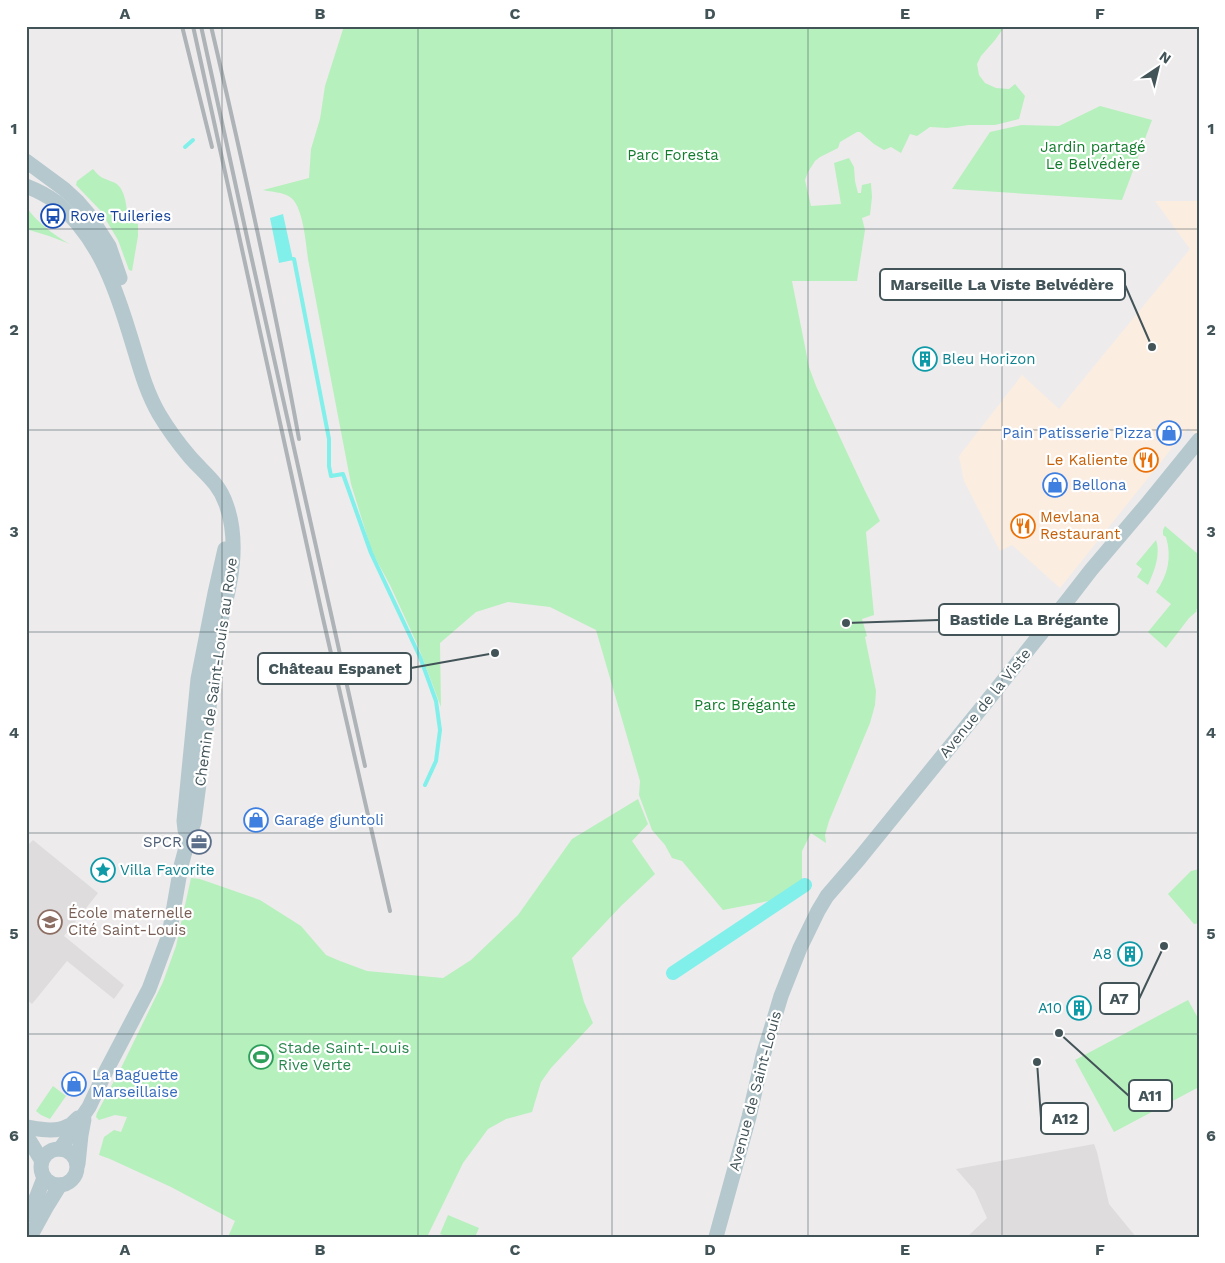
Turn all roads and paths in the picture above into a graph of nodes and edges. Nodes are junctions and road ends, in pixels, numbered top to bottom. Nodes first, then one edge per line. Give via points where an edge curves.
1 (26, 161) edge
2 (26, 186) edge
3 (129, 332) junction
4 (1199, 440) edge
5 (800, 948) joint
6 (86, 1110) junction
7 (26, 1128) edge
8 (26, 1134) edge
9 (57, 1149) junction
10 (42, 1161) junction
11 (78, 1164) junction
12 (44, 1178) junction
13 (60, 1186) junction
14 (26, 1216) edge
15 (30, 1237) edge
16 (716, 1237) edge

1 - 3 main road, Chemin de Saint-Louis au Rove via 77,201 109,246 124,292
2 - 3 main road, Chemin de Saint-Louis au Rove via 55,202 89,238 108,271
3 - 6 main road, Chemin de Saint-Louis au Rove via 157,411 178,443 219,488 231,528 198,679 184,820 186,844 169,935 149,989
4 - 5 main road, Avenue de la Viste via 827,896
5 - 16 main road, Avenue de Saint-Louis via 763,1056
6 - 7 main road via 68,1126 55,1130
6 - 9 main road, Chemin de Saint-Louis au Rove
6 - 11 main road, Chemin de Saint-Louis au Rove
7 - 9 main road
8 - 10 main road
9 - 10 main road, Chemin de Saint-Louis au Rove via 49,1152
9 - 11 main road via 72,1153
10 - 12 main road
11 - 13 main road, Chemin de Saint-Louis au Rove via 71,1181
12 - 13 main road
12 - 14 main road
13 - 15 main road, Chemin de Saint-Louis au Rove

